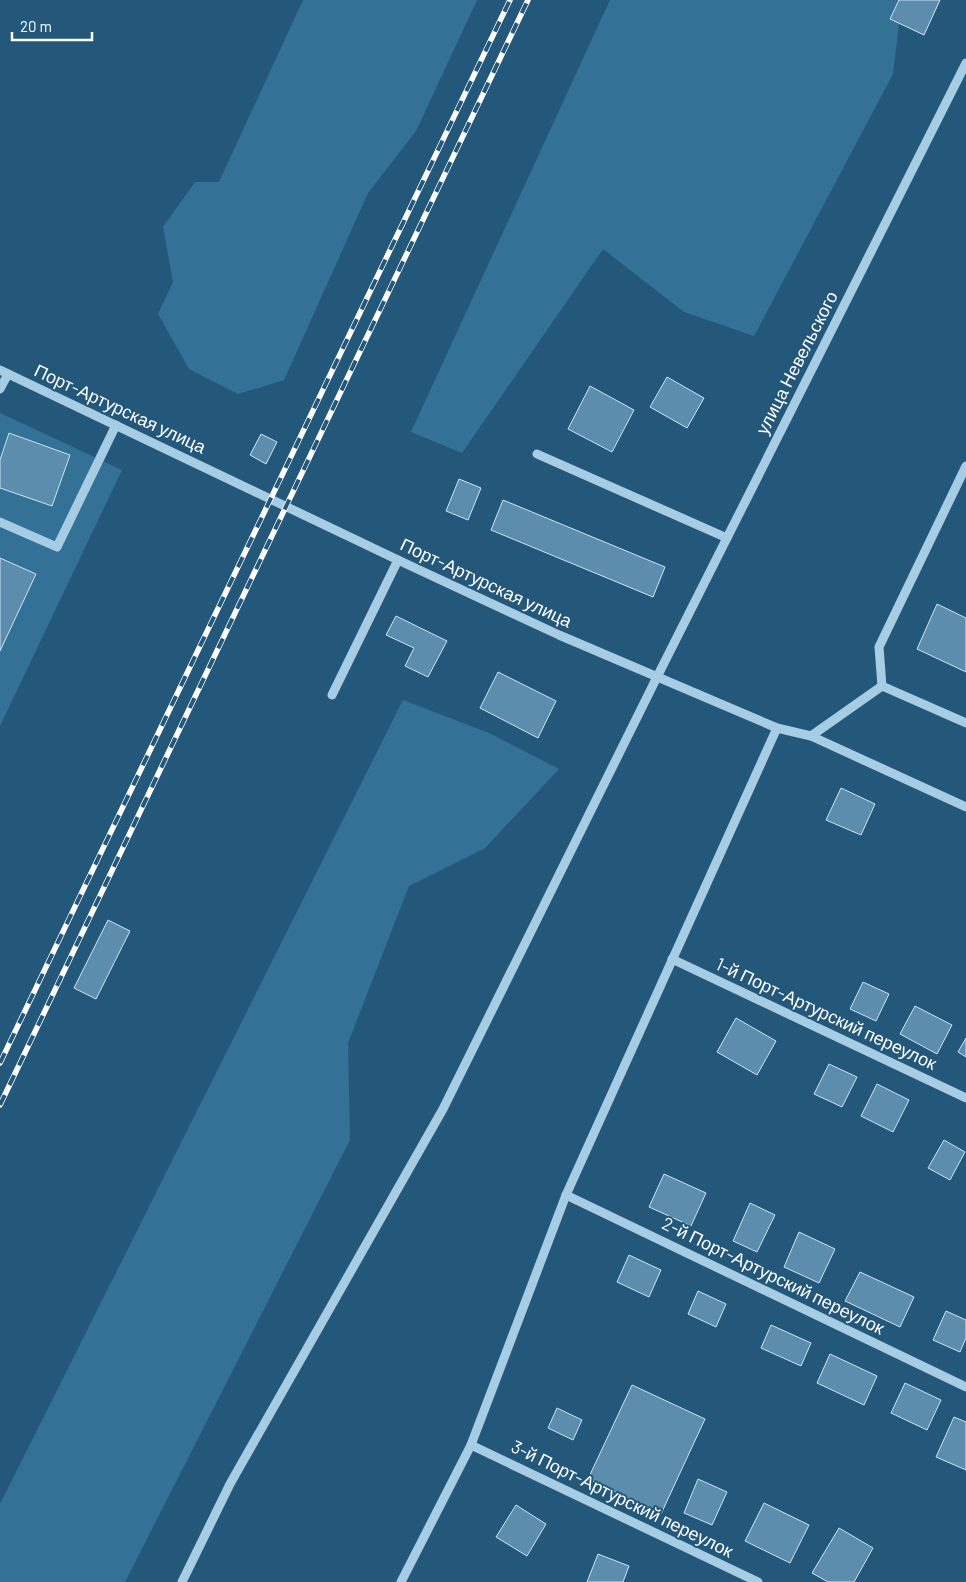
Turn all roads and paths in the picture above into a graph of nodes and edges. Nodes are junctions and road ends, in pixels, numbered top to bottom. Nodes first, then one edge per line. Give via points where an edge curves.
1 (966, 62) edge
2 (4, 372) edge
3 (0, 389) edge
4 (116, 425) junction
5 (537, 454) dead end
6 (966, 466) edge
7 (0, 522) edge
8 (727, 538) junction
9 (398, 560) junction
10 (657, 677) junction
11 (882, 686) junction
12 (332, 695) dead end
13 (966, 723) edge
14 (777, 728) junction
15 (811, 736) junction
16 (966, 807) edge
17 (672, 959) junction
18 (966, 1098) edge
19 (566, 1195) junction
20 (966, 1387) edge
21 (471, 1445) junction
22 (182, 1582) edge
23 (401, 1582) edge
24 (758, 1582) edge

1 - 8 street, улица Невельского
2 - 3 street
2 - 4 street, Порт-Артурская улица
4 - 7 street via 57,547
4 - 9 street, Порт-Артурская улица
5 - 8 street
6 - 11 street via 879,647
8 - 10 street, улица Невельского
9 - 10 street, Порт-Артурская улица
9 - 12 street
10 - 14 street, Порт-Артурская улица
10 - 22 street, улица Невельского via 443,1109 230,1484
11 - 13 street
11 - 15 street
14 - 15 street, Порт-Артурская улица
14 - 17 street
15 - 16 street, Порт-Артурская улица
17 - 18 street, 1-й Порт-Артурский переулок
17 - 19 street
19 - 20 street, 2-й Порт-Артурский переулок
19 - 21 street
21 - 23 street
21 - 24 street, 3-й Порт-Артурский переулок

